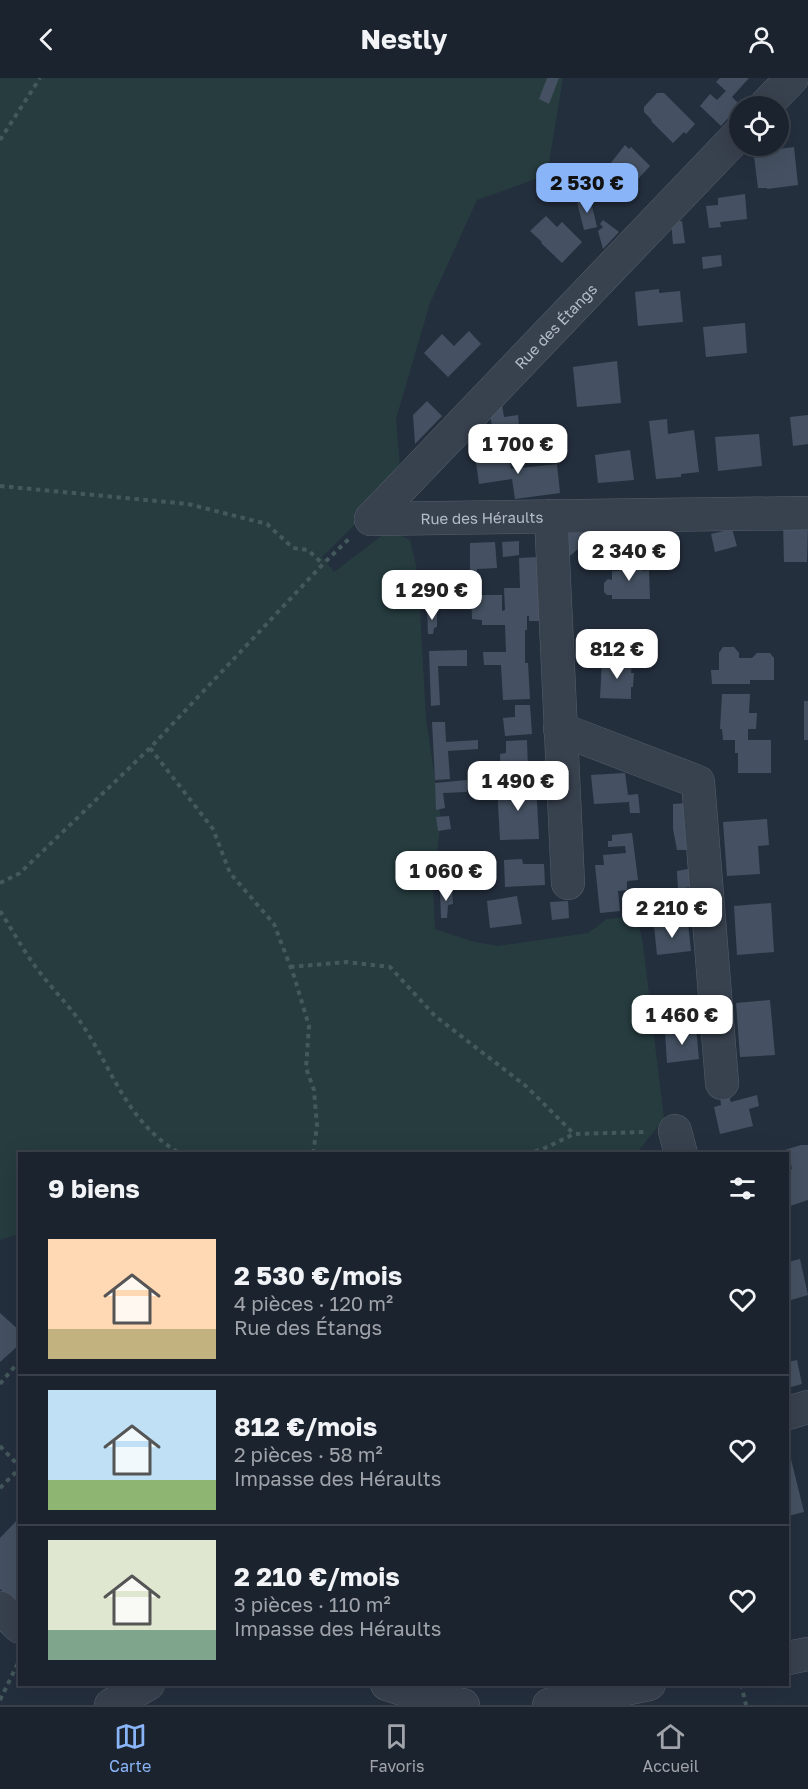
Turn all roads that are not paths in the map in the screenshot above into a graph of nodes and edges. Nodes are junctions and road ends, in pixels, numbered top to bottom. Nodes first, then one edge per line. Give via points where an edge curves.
1 (792, 78) edge
2 (775, 96) edge
3 (729, 145) edge
4 (808, 513) edge
5 (550, 516) junction
6 (371, 519) joint
7 (560, 729) junction
8 (568, 884) dead end
9 (722, 1083) dead end
10 (808, 1407) edge
11 (789, 1413) edge
12 (0, 1608) edge
13 (18, 1625) edge
14 (808, 1654) edge
15 (789, 1658) edge
16 (144, 1686) edge
17 (393, 1686) edge
18 (639, 1686) edge
19 (111, 1705) edge
20 (463, 1705) edge
21 (549, 1705) edge

1 - 2 street
3 - 6 street, Rue des Étangs
4 - 5 street, Rue des Héraults
5 - 6 street, Rue des Héraults
5 - 7 street
7 - 8 street
7 - 9 street via 698,782
10 - 11 street
12 - 13 street
14 - 15 street
16 - 19 street
17 - 20 street
18 - 21 street

